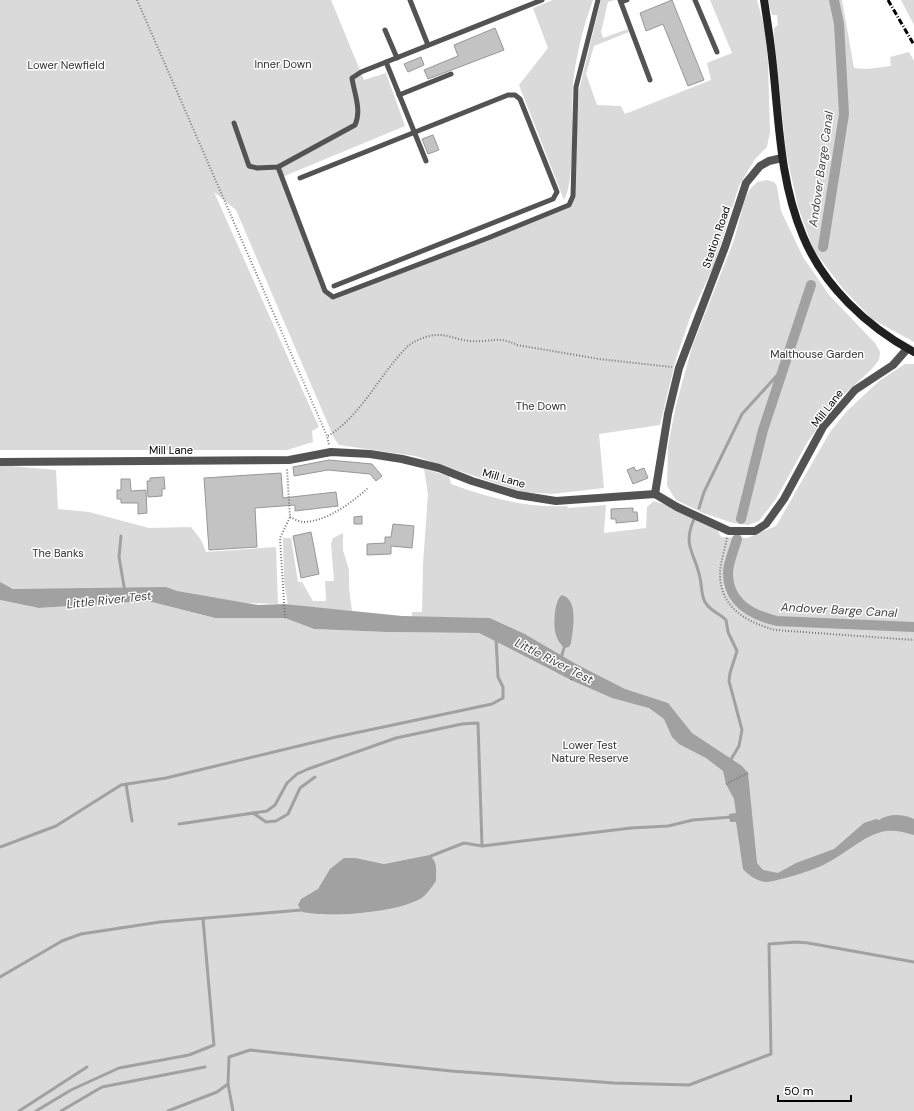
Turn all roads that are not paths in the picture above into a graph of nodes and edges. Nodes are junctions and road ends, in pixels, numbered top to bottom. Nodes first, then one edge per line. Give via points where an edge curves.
1 (410, 0) edge
2 (542, 0) edge
3 (598, 0) edge
4 (627, 0) edge
5 (695, 0) edge
6 (764, 0) edge
7 (620, 1) edge
8 (385, 30) dead end
9 (428, 45) junction
10 (717, 52) dead end
11 (397, 58) junction
12 (386, 62) junction
13 (451, 74) dead end
14 (650, 80) dead end
15 (399, 95) junction
16 (234, 123) dead end
17 (414, 132) junction
18 (782, 158) junction
19 (426, 161) dead end
20 (278, 167) junction
21 (300, 178) dead end
22 (334, 286) dead end
23 (911, 350) edge
24 (0, 462) edge
25 (655, 494) junction

1 - 9 lane
2 - 9 lane
3 - 20 lane via 576,87 573,196 569,205 333,297 325,291
4 - 7 lane
5 - 10 lane
6 - 18 street
7 - 14 lane
8 - 11 lane
9 - 11 lane
11 - 12 lane
12 - 15 lane
12 - 20 lane via 352,78 358,119 355,125
13 - 15 lane
15 - 17 lane
16 - 20 lane via 249,166
17 - 19 lane
17 - 21 lane
17 - 22 lane via 508,95 515,95 520,99 556,196
18 - 23 street via 789,196 803,236 820,268 867,321
18 - 25 street, Station Road via 760,166 746,183 725,247 679,368 668,414
23 - 25 street, Mill Lane via 855,390 823,427 784,499 766,524 755,532 729,531
24 - 25 street, Mill Lane via 289,460 331,452 402,459 439,468 518,495 556,501

